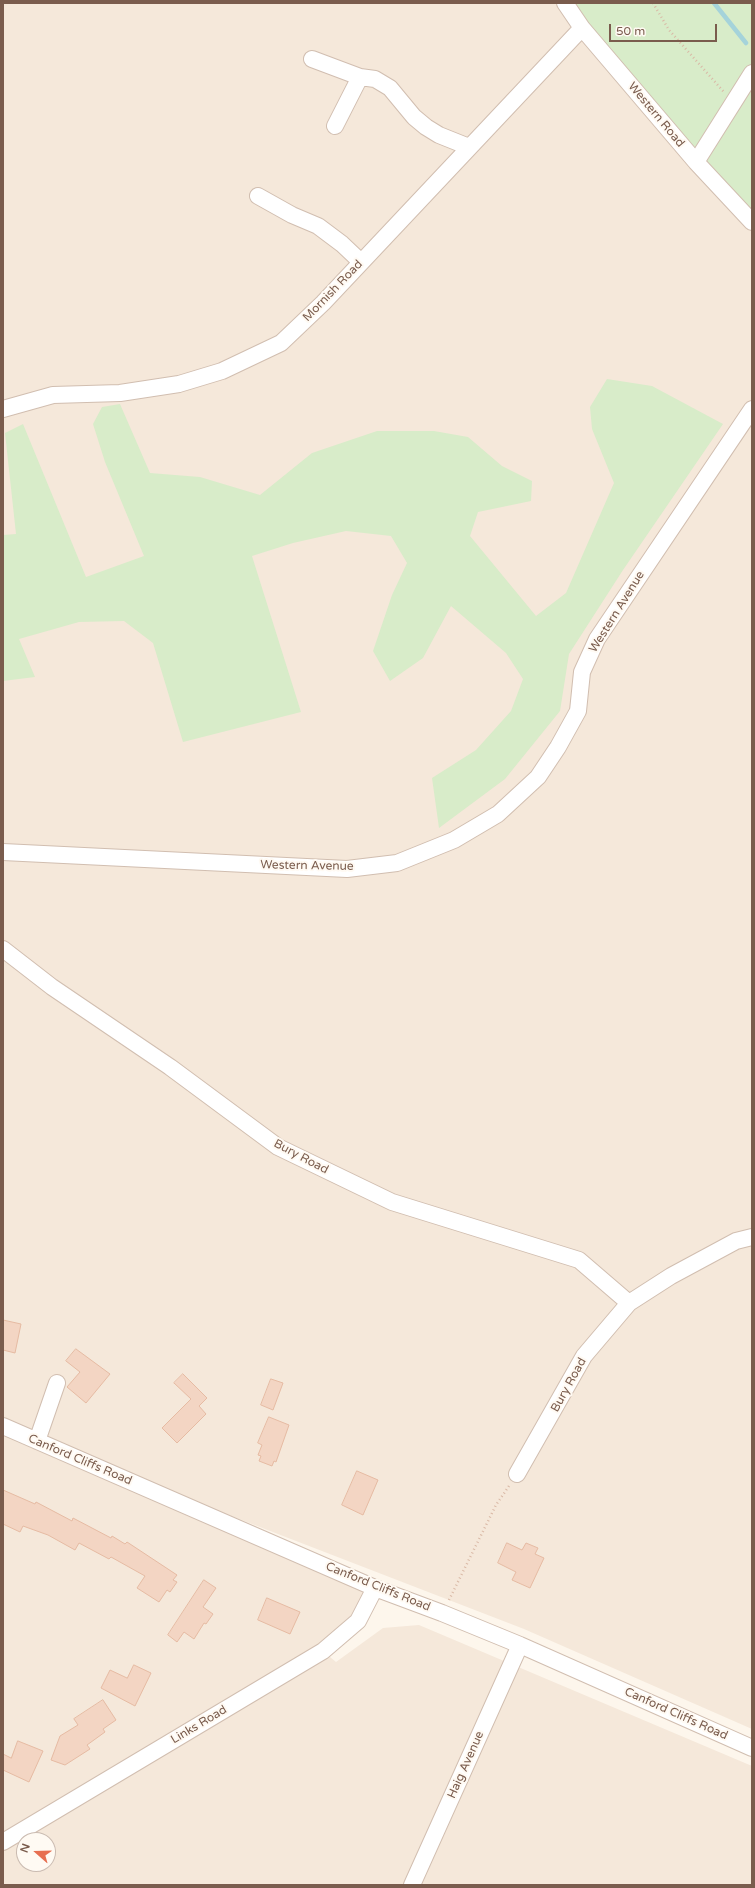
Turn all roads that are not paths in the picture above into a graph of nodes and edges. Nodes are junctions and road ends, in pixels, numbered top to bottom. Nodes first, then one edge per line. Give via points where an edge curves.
1 (565, 3) edge
2 (582, 28) junction
3 (312, 58) dead end
4 (752, 73) edge
5 (360, 77) junction
6 (335, 126) dead end
7 (469, 148) junction
8 (696, 162) junction
9 (258, 196) dead end
10 (752, 222) edge
11 (361, 262) junction
12 (3, 409) edge
13 (752, 409) edge
14 (3, 852) edge
15 (3, 949) edge
16 (752, 1237) edge
17 (629, 1303) junction
18 (57, 1383) dead end
19 (3, 1426) edge
20 (37, 1441) junction
21 (517, 1474) road end
22 (375, 1588) junction
23 (520, 1645) junction
24 (752, 1748) edge
25 (3, 1842) edge
26 (412, 1885) edge

1 - 2 street, Western Road
2 - 7 street, Mornish Road
2 - 8 street, Western Road
3 - 5 street
4 - 8 street
5 - 6 street
5 - 7 street via 375,79 390,88 414,118 440,135
7 - 11 street, Mornish Road
8 - 10 street, Western Road
9 - 11 street via 318,226
11 - 12 street, Mornish Road via 281,343 222,371 179,384 120,393 53,395
13 - 14 street, Western Avenue via 597,639 582,672 578,711 558,747 538,777 498,814 454,840 397,863 347,869
15 - 17 street, Bury Road via 52,987 170,1066 278,1147 392,1202 579,1260
16 - 17 street, Bury Road via 736,1241 671,1276
17 - 21 street, Bury Road via 584,1356
18 - 20 street
19 - 20 street, Canford Cliffs Road
20 - 22 street, Canford Cliffs Road
22 - 23 street, Canford Cliffs Road via 442,1612
22 - 25 street, Links Road via 358,1621 323,1651
23 - 24 street, Canford Cliffs Road
23 - 26 street, Haig Avenue

